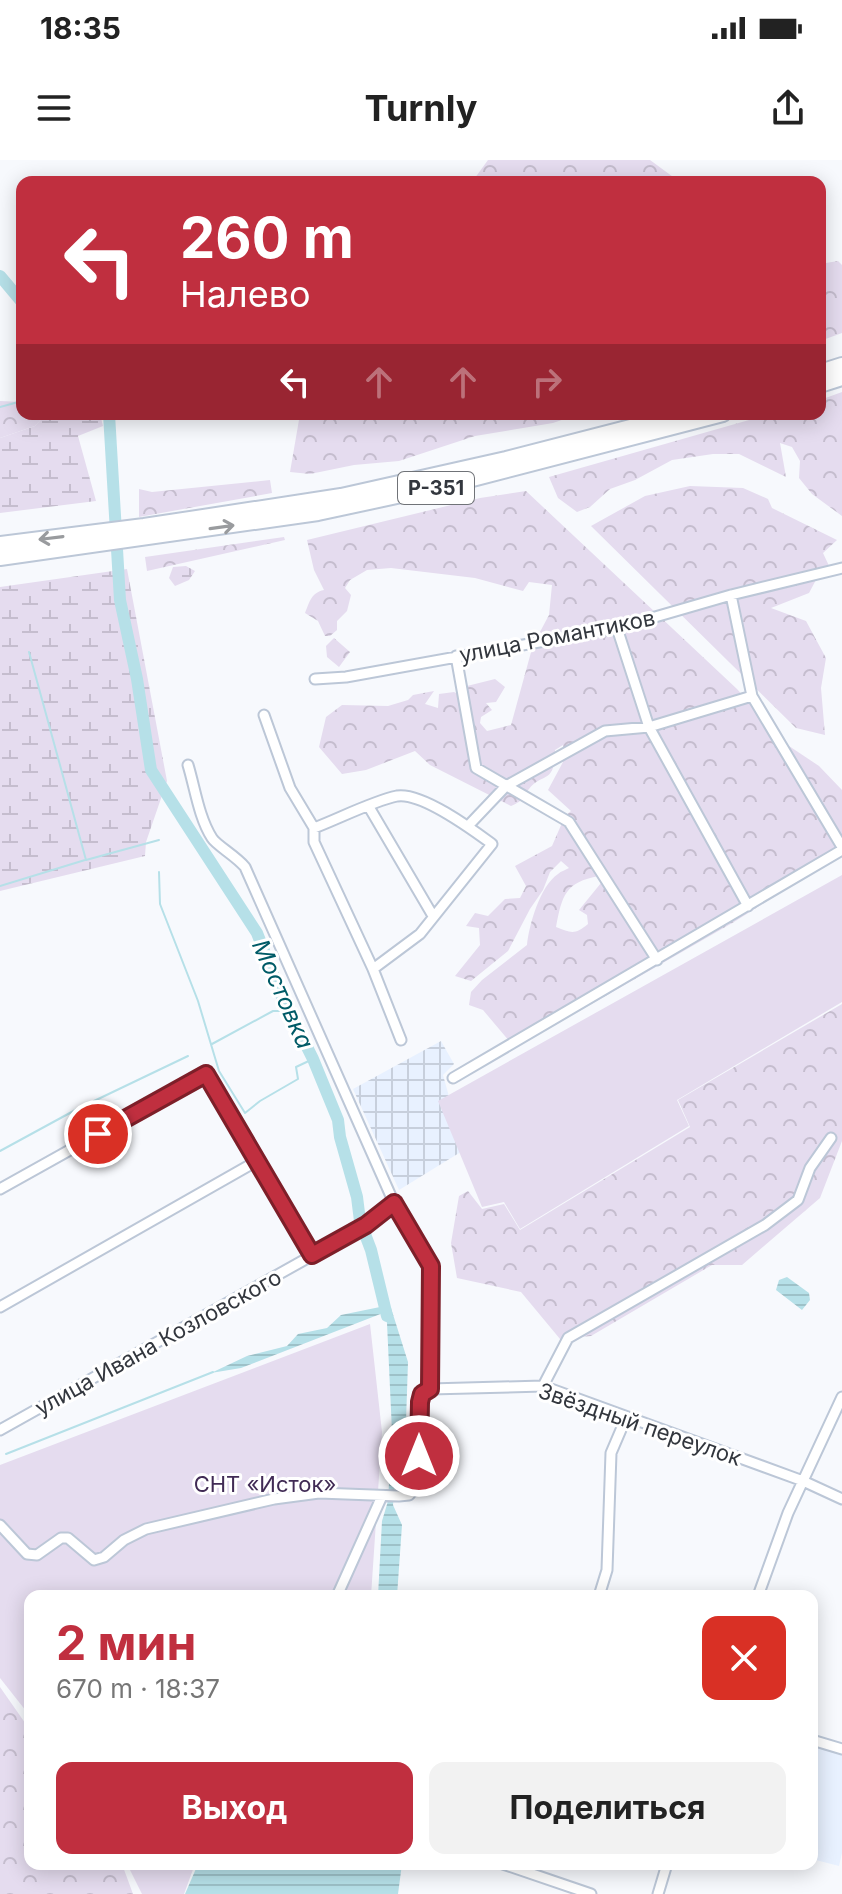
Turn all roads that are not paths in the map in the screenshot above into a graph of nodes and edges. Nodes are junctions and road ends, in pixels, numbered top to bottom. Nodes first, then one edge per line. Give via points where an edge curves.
1 (658, 420) edge
2 (700, 420) edge
3 (145, 532) junction
4 (102, 538) junction
5 (0, 544) edge
6 (0, 558) edge
7 (840, 568) edge
8 (842, 580) edge
9 (731, 595) junction
10 (617, 628) junction
11 (456, 656) junction
12 (315, 679) dead end
13 (752, 696) junction
14 (264, 715) dead end
15 (649, 727) junction
16 (188, 765) dead end
17 (506, 786) junction
18 (369, 807) junction
19 (468, 826) junction
20 (314, 828) junction
21 (842, 849) edge
22 (748, 906) junction
23 (433, 916) junction
24 (657, 960) junction
25 (373, 969) junction
26 (401, 1040) dead end
27 (453, 1078) dead end
28 (831, 1138) dead end
29 (257, 1161) junction
30 (0, 1189) edge
31 (394, 1203) junction
32 (312, 1255) junction
33 (0, 1307) edge
34 (543, 1386) junction
35 (430, 1389) junction
36 (842, 1397) edge
37 (626, 1418) junction
38 (0, 1430) edge
39 (803, 1481) junction
40 (384, 1496) junction
41 (842, 1499) edge
42 (0, 1525) edge
43 (340, 1590) edge
44 (601, 1590) edge
45 (760, 1590) edge
46 (818, 1742) edge
47 (842, 1749) edge
48 (521, 1870) edge
49 (665, 1870) edge
50 (591, 1894) edge
51 (658, 1894) edge

1 - 3 highway, Р-351 via 341,496
3 -> 2 highway, Р-351 via 318,513
3 - 4 highway, Р-351
4 -> 5 highway, Р-351
4 - 6 highway, Р-351
7 - 8 street
7 - 9 street, улица Романтиков
9 - 10 street, улица Романтиков
9 - 13 street
10 - 11 street, улица Романтиков
10 - 15 street
11 - 12 street, улица Романтиков
11 - 17 street via 473,761 480,772
13 - 15 street
13 - 21 street
14 - 20 street via 290,788
15 - 17 street via 605,731
15 - 22 street
16 - 31 street via 213,841 245,867
17 - 19 street
17 - 24 street via 569,822
18 - 19 street via 409,797
18 - 20 street
18 - 23 street
19 - 23 street via 492,844
20 - 25 street via 314,842
21 - 22 street
22 - 24 street
23 - 25 street via 420,934
24 - 27 street
25 - 26 street
28 - 34 street via 810,1168 798,1200 765,1225 568,1338
29 - 30 street via 206,1074
29 - 32 street
29 - 33 street
31 - 32 street, улица Ивана Козловского
31 - 35 street via 431,1266
32 - 38 street, улица Ивана Козловского
34 - 35 street, Звёздный переулок
34 - 37 street, Звёздный переулок
35 - 40 street via 420,1402 419,1483 409,1495
36 - 39 street
37 - 39 street, Звёздный переулок
37 - 44 street via 611,1453 607,1570
39 - 41 street, Звёздный переулок
39 - 45 street
40 - 42 street via 319,1493 274,1499 146,1529 94,1560 68,1538 31,1556
40 - 43 street
46 - 47 street
48 - 50 street
49 - 51 street

